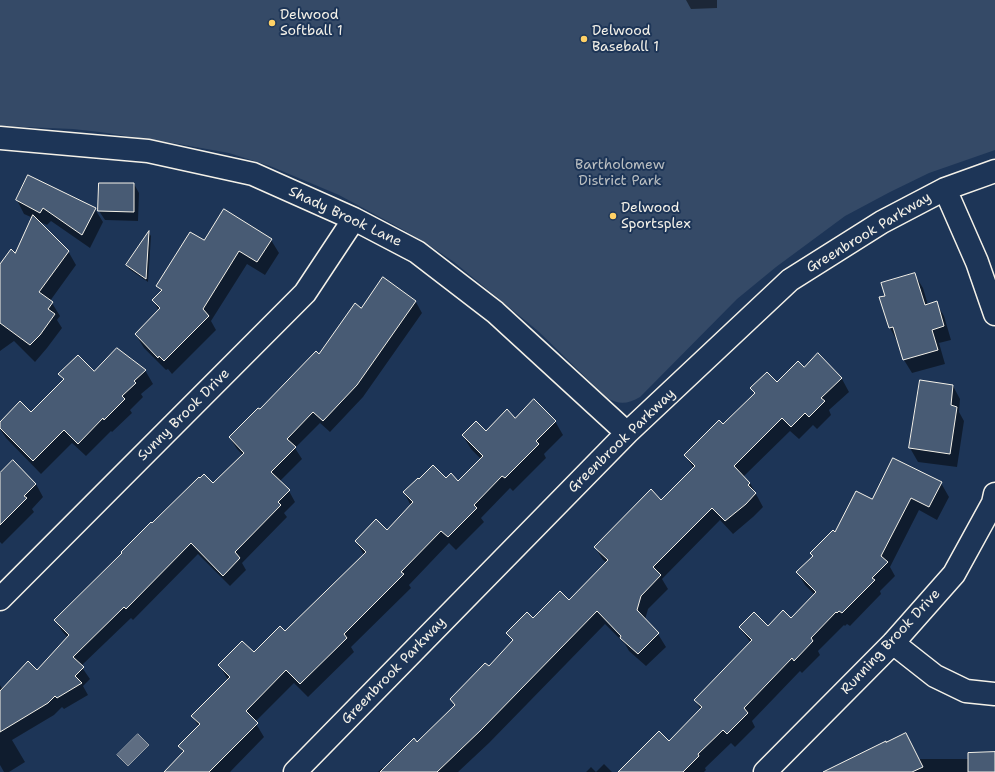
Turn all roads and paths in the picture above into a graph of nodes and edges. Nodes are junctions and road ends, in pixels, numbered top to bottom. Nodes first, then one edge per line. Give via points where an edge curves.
1 (0, 138) edge
2 (995, 171) edge
3 (945, 189) junction
4 (354, 219) junction
5 (995, 314) edge
6 (627, 433) junction
7 (995, 494) edge
8 (0, 599) edge
9 (893, 643) junction
10 (995, 694) edge
11 (295, 772) edge
12 (764, 772) edge

1 - 4 street, Shady Brook Lane via 148,150 253,174
2 - 3 street, Greenbrook Parkway
3 - 5 street via 977,262
3 - 6 street, Greenbrook Parkway via 882,222 790,280
4 - 6 street, Shady Brook Lane via 417,252 495,312
4 - 8 street, Sunny Brook Drive via 305,293
6 - 11 street, Greenbrook Parkway
7 - 9 street, Running Brook Drive via 993,503 954,574
9 - 10 street via 935,676 966,691
9 - 12 street, Running Brook Drive

